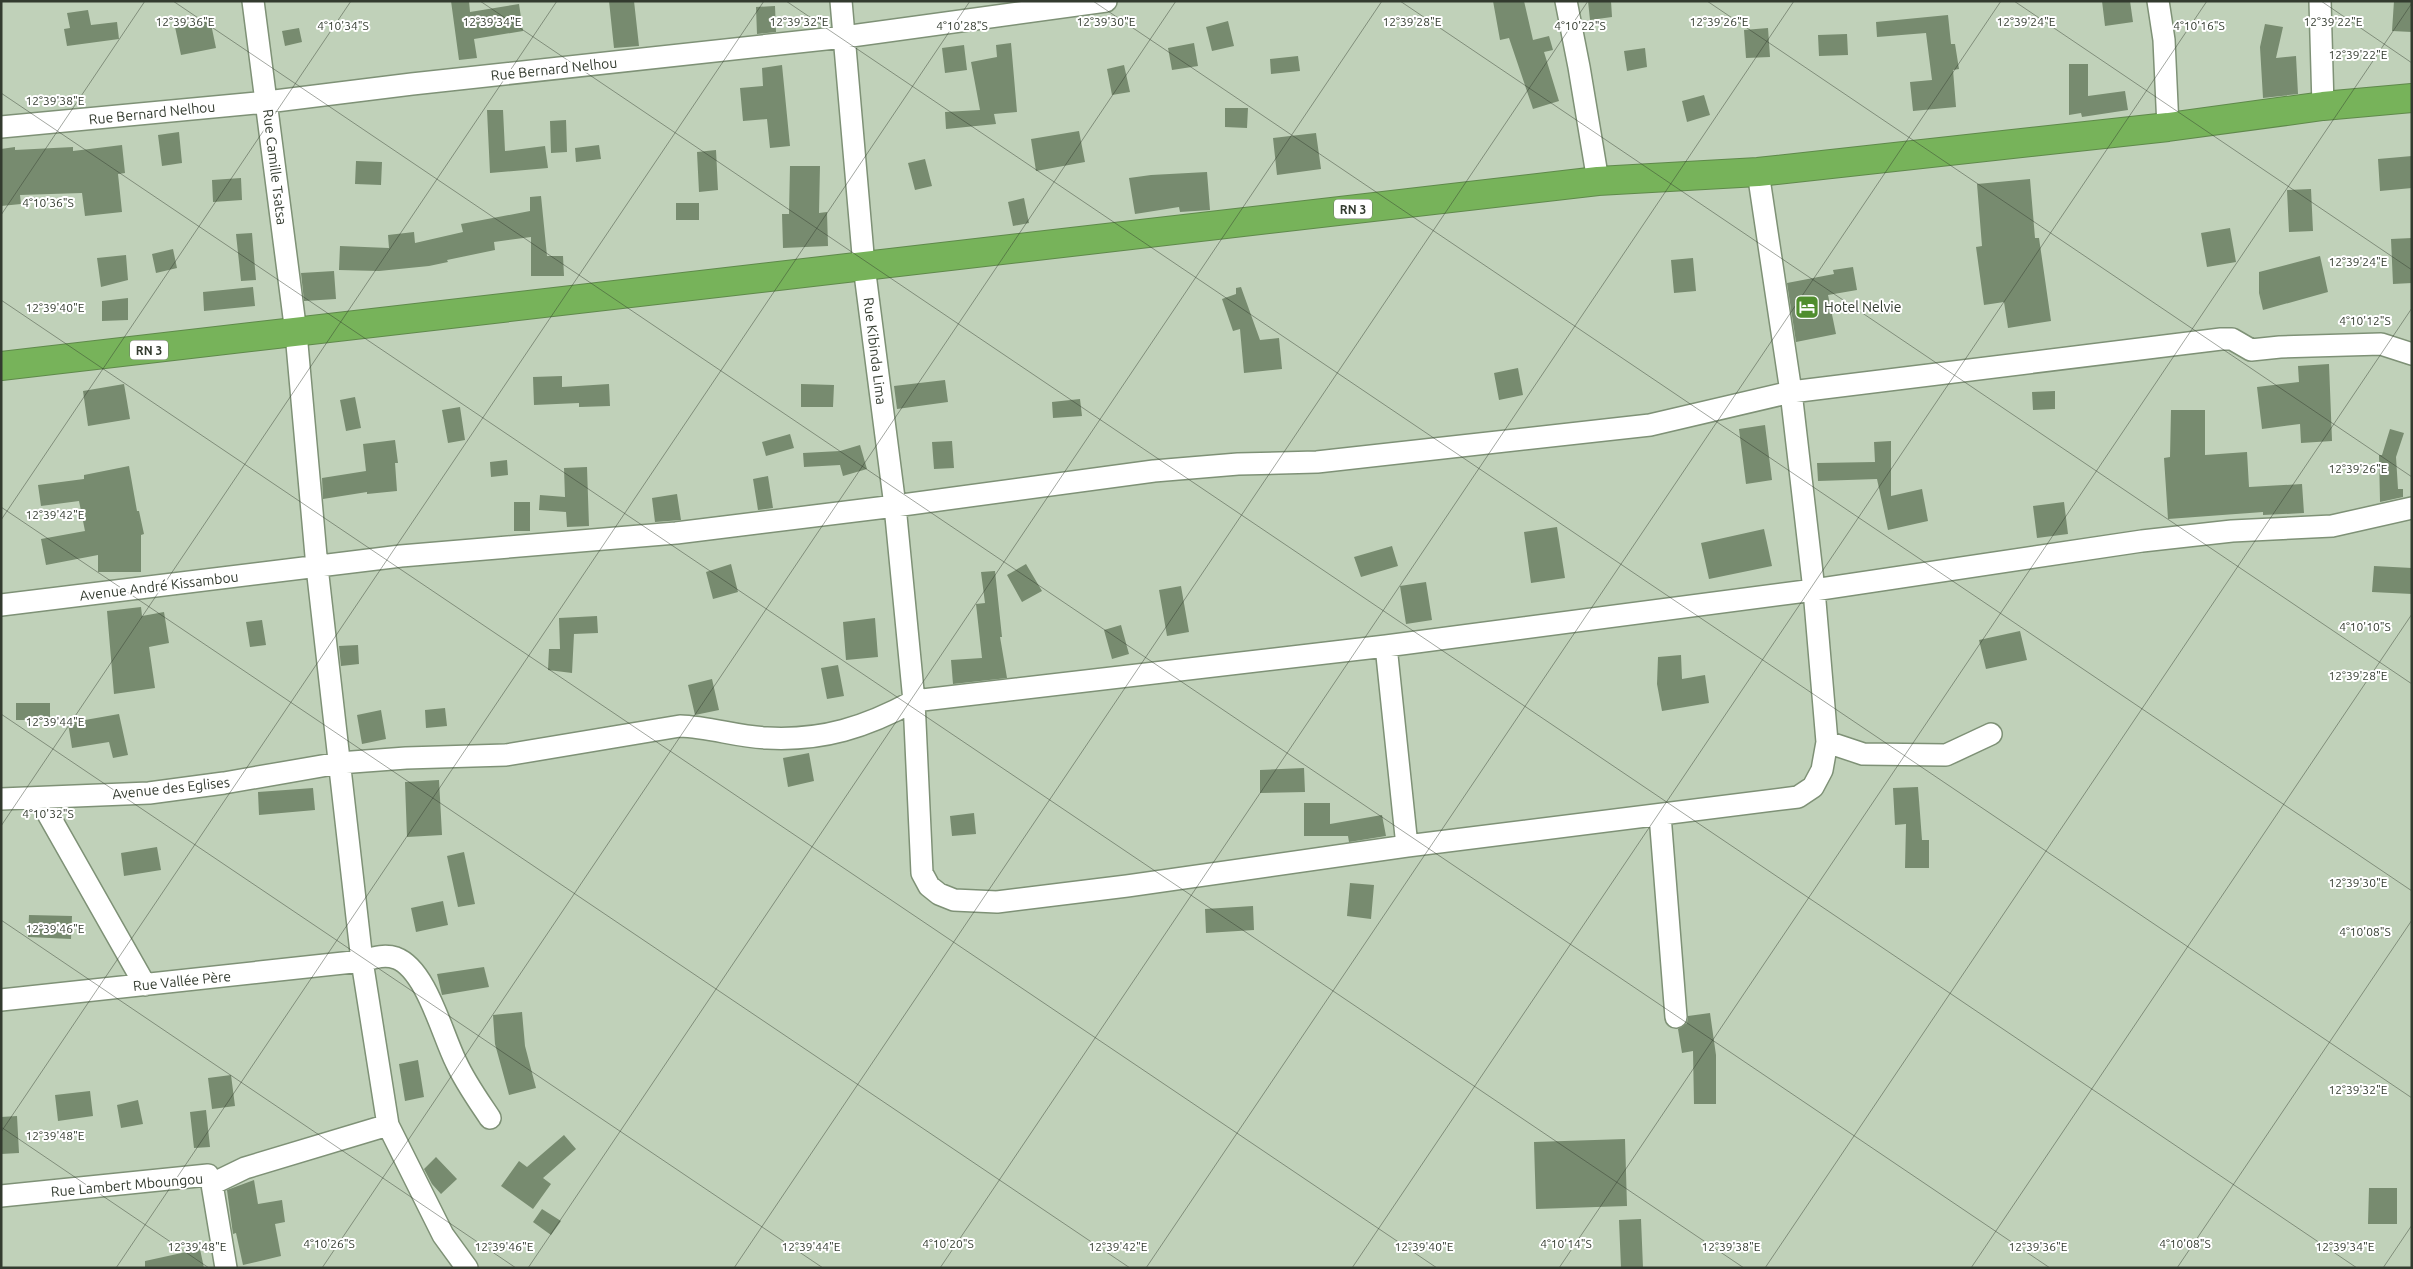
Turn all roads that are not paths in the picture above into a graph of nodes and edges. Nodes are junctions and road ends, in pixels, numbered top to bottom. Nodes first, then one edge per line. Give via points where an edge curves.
1 (253, 1) edge
2 (841, 1) edge
3 (1106, 1) edge
4 (1566, 1) edge
5 (2158, 1) edge
6 (2320, 1) edge
7 (844, 37) junction
8 (2412, 98) edge
9 (267, 102) junction
10 (2323, 106) junction
11 (2168, 127) junction
12 (1, 128) edge
13 (1758, 172) junction
14 (1598, 181) junction
15 (864, 266) junction
16 (296, 334) junction
17 (2412, 354) edge
18 (1, 366) edge
19 (1791, 392) junction
20 (895, 506) junction
21 (2412, 508) edge
22 (317, 567) junction
23 (1814, 590) junction
24 (1, 605) edge
25 (1386, 646) junction
26 (914, 701) junction
27 (1991, 734) dead end
28 (1827, 742) junction
29 (339, 763) junction
30 (39, 798) junction
31 (1, 799) edge
32 (1660, 815) junction
33 (1406, 846) junction
34 (362, 961) junction
35 (145, 985) junction
36 (1, 1000) edge
37 (1676, 1017) dead end
38 (490, 1118) dead end
39 (388, 1125) junction
40 (212, 1184) junction
41 (1, 1196) edge
42 (226, 1268) edge
43 (467, 1268) edge

1 - 9 street, Rue Camille Tsatsa
2 - 7 street, Rue Kibinda Lima
3 - 7 street, Rue Bernard Nelhou
4 - 14 street
5 - 11 street via 2164,40
6 - 10 street
7 - 9 street, Rue Bernard Nelhou
7 - 15 street, Rue Kibinda Lima
8 - 10 highway, RN 3
9 - 12 street, Rue Bernard Nelhou
9 - 16 street, Rue Camille Tsatsa
10 - 11 highway, RN 3
11 - 13 highway, RN 3
13 - 14 highway, RN 3
13 - 19 street, Rue Kibinda Lima
14 - 15 highway, RN 3
15 - 16 highway, RN 3
15 - 20 street, Rue Kibinda Lima
16 - 18 highway, RN 3
16 - 22 street, Rue Camille Tsatsa
17 - 19 street, Avenue André Kissambou via 2381,344 2251,350 2227,339
19 - 20 street, Avenue André Kissambou via 1650,425 1317,462 1154,471
19 - 23 street, Rue Kibinda Lima
20 - 22 street, Avenue André Kissambou via 676,533 478,548
20 - 26 street, Rue Kibinda Lima
21 - 23 street via 2332,526 2232,531 2142,541
22 - 24 street, Avenue André Kissambou
22 - 29 street, Rue Camille Tsatsa
23 - 25 street
23 - 28 street, Rue Kibinda Lima
25 - 26 street
25 - 33 street
26 - 29 street, Avenue des Eglises via 853,729 815,735 768,738 680,726 506,755
26 - 33 street, Rue Kibinda Lima via 922,873 929,886 954,900 997,902 1108,889
27 - 28 street via 1946,755 1863,754
28 - 32 street, Rue Kibinda Lima via 1822,770 1812,786 1798,797
29 - 30 street, Avenue des Eglises via 150,793
29 - 34 street, Rue Camille Tsatsa
30 - 31 street, Avenue des Eglises
30 - 35 street
32 - 33 street, Rue Kibinda Lima
32 - 37 street
34 - 35 street, Rue Vallée Père
34 - 38 street, Rue Vallée Père via 383,956 396,958 407,965 426,989 456,1063
34 - 39 street, Rue Camille Tsatsa
35 - 36 street, Rue Vallée Père
39 - 40 street, Rue Lambert Mboungou via 245,1168
39 - 43 street, Rue Camille Tsatsa via 442,1235
40 - 41 street, Rue Lambert Mboungou via 208,1175
40 - 42 street

